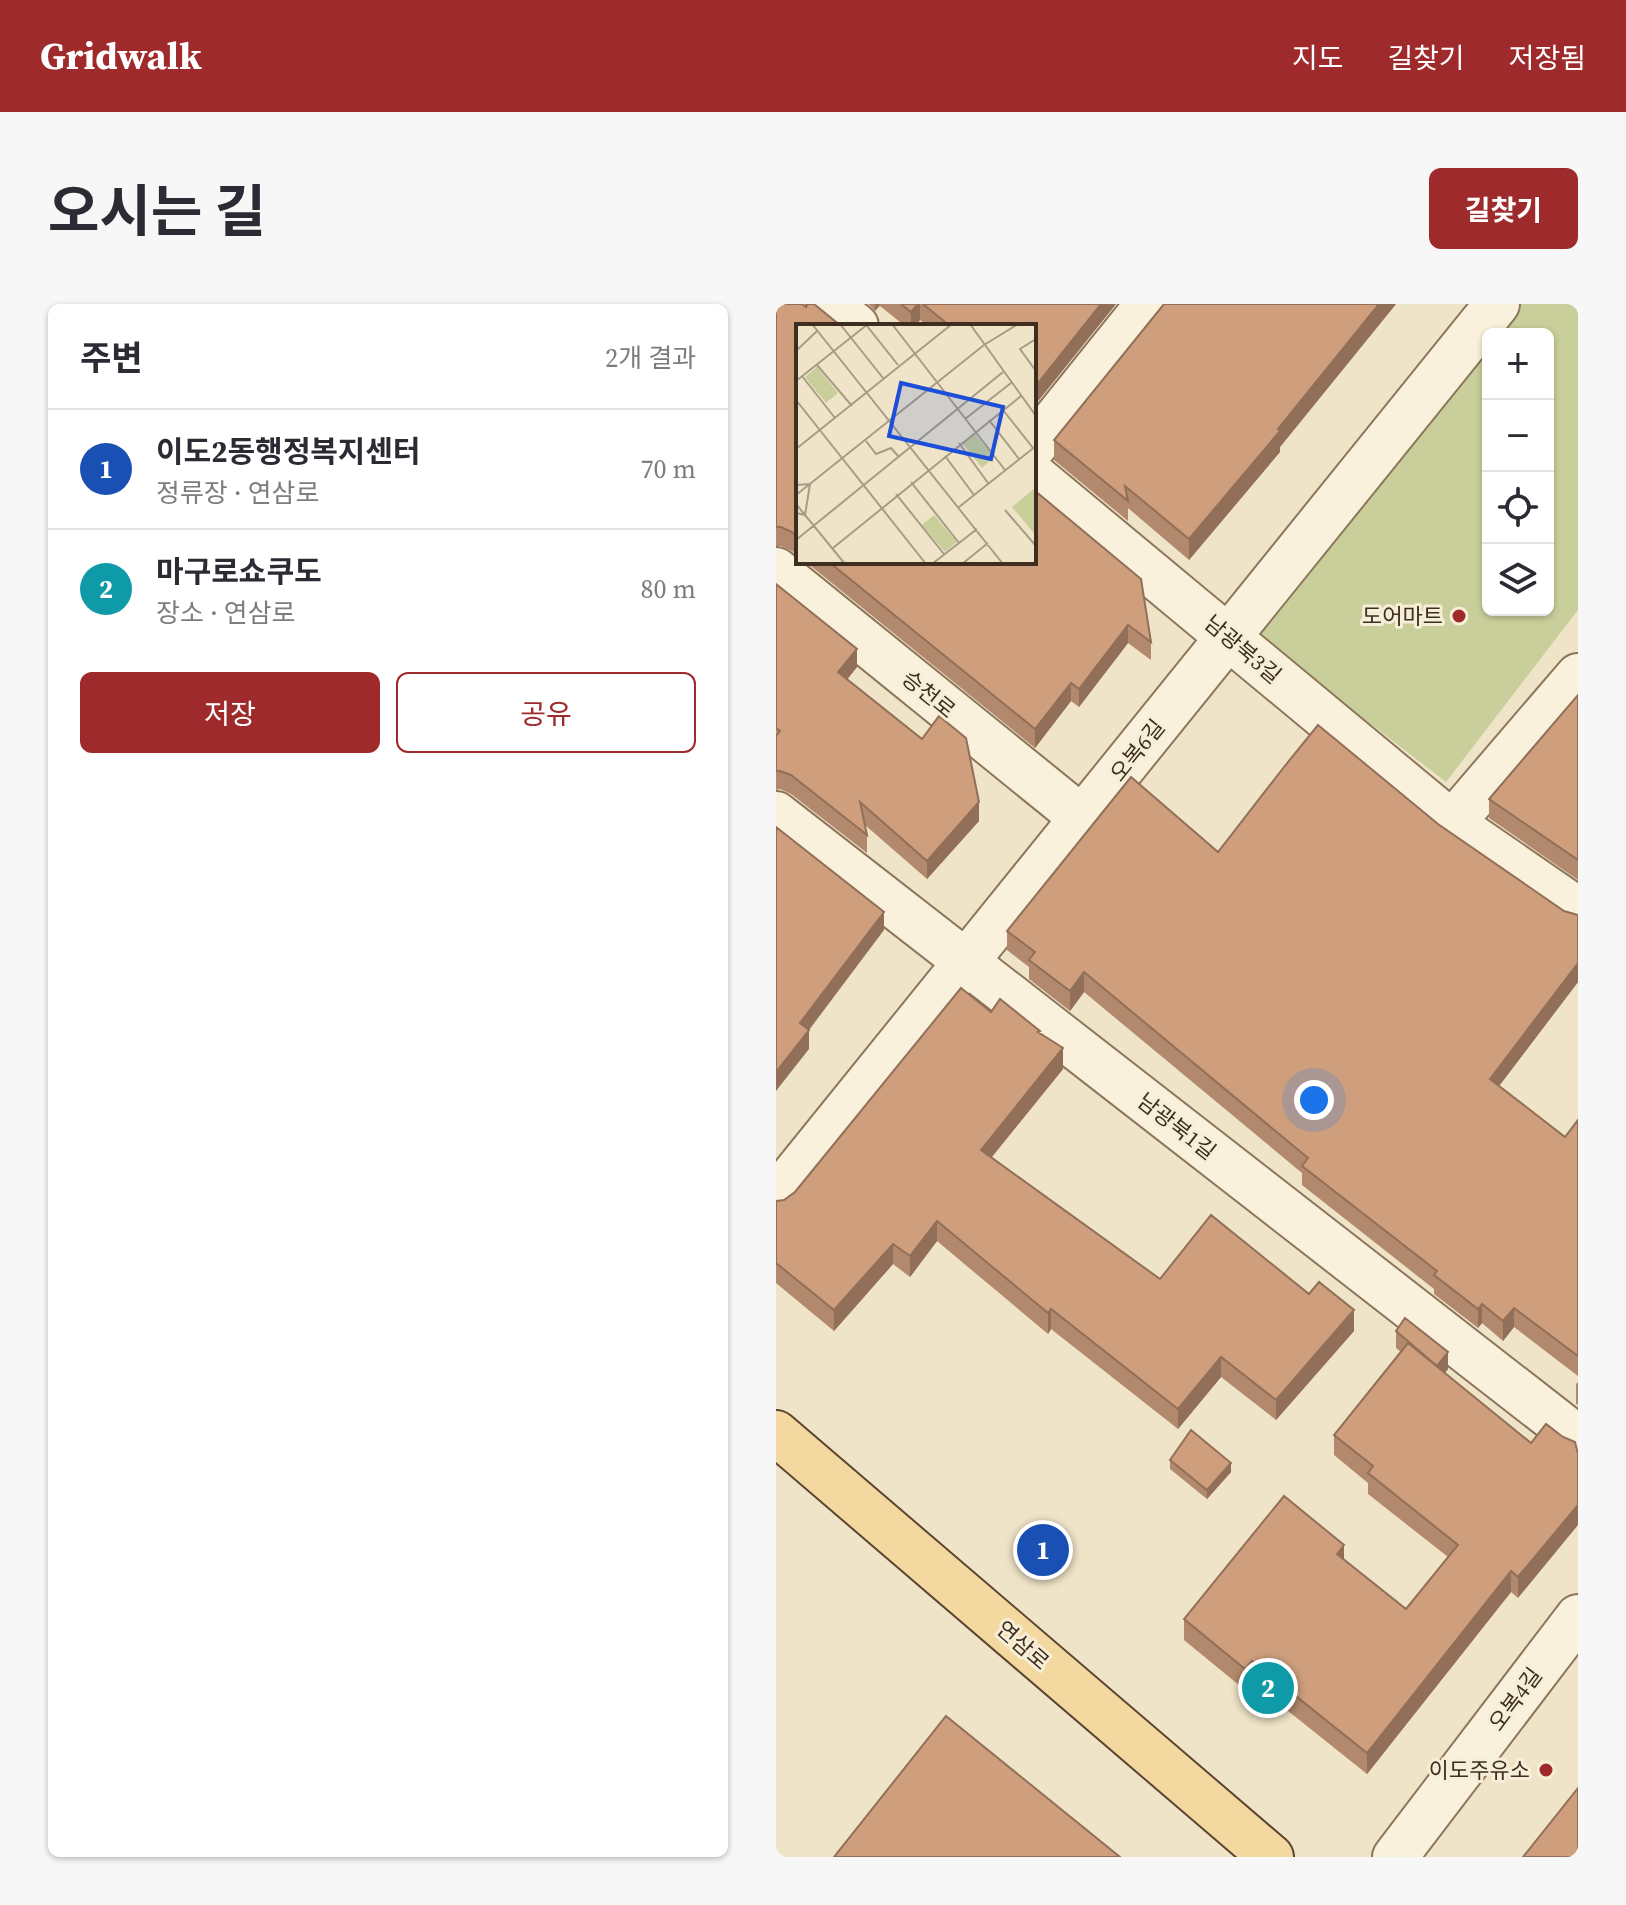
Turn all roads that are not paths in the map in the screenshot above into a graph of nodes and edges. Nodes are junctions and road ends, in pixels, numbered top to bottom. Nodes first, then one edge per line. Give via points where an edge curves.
1 (829, 304) edge
2 (1148, 304) edge
3 (1497, 304) edge
4 (854, 324) edge
5 (1036, 444) edge
6 (1036, 478) edge
7 (776, 570) edge
8 (1228, 637) junction
9 (1578, 676) edge
10 (776, 814) edge
11 (1082, 818) junction
12 (1452, 823) junction
13 (1578, 910) edge
14 (966, 962) junction
15 (776, 1197) edge
16 (776, 1433) edge
17 (1578, 1438) edge
18 (1578, 1617) edge
19 (1271, 1857) edge
20 (1395, 1857) edge

1 - 4 street
2 - 5 street
3 - 8 street, 오복6길
6 - 8 street, 남광북3길
7 - 11 street, 승천로
8 - 11 street, 오복6길
8 - 12 street, 남광북3길
9 - 12 street
10 - 14 street, 남광북1길
11 - 14 street, 오복6길
12 - 13 street, 남광북3길
14 - 15 street, 오복6길
14 - 17 street, 남광북1길
16 - 19 main road, 연삼로
18 - 20 street, 오복4길

